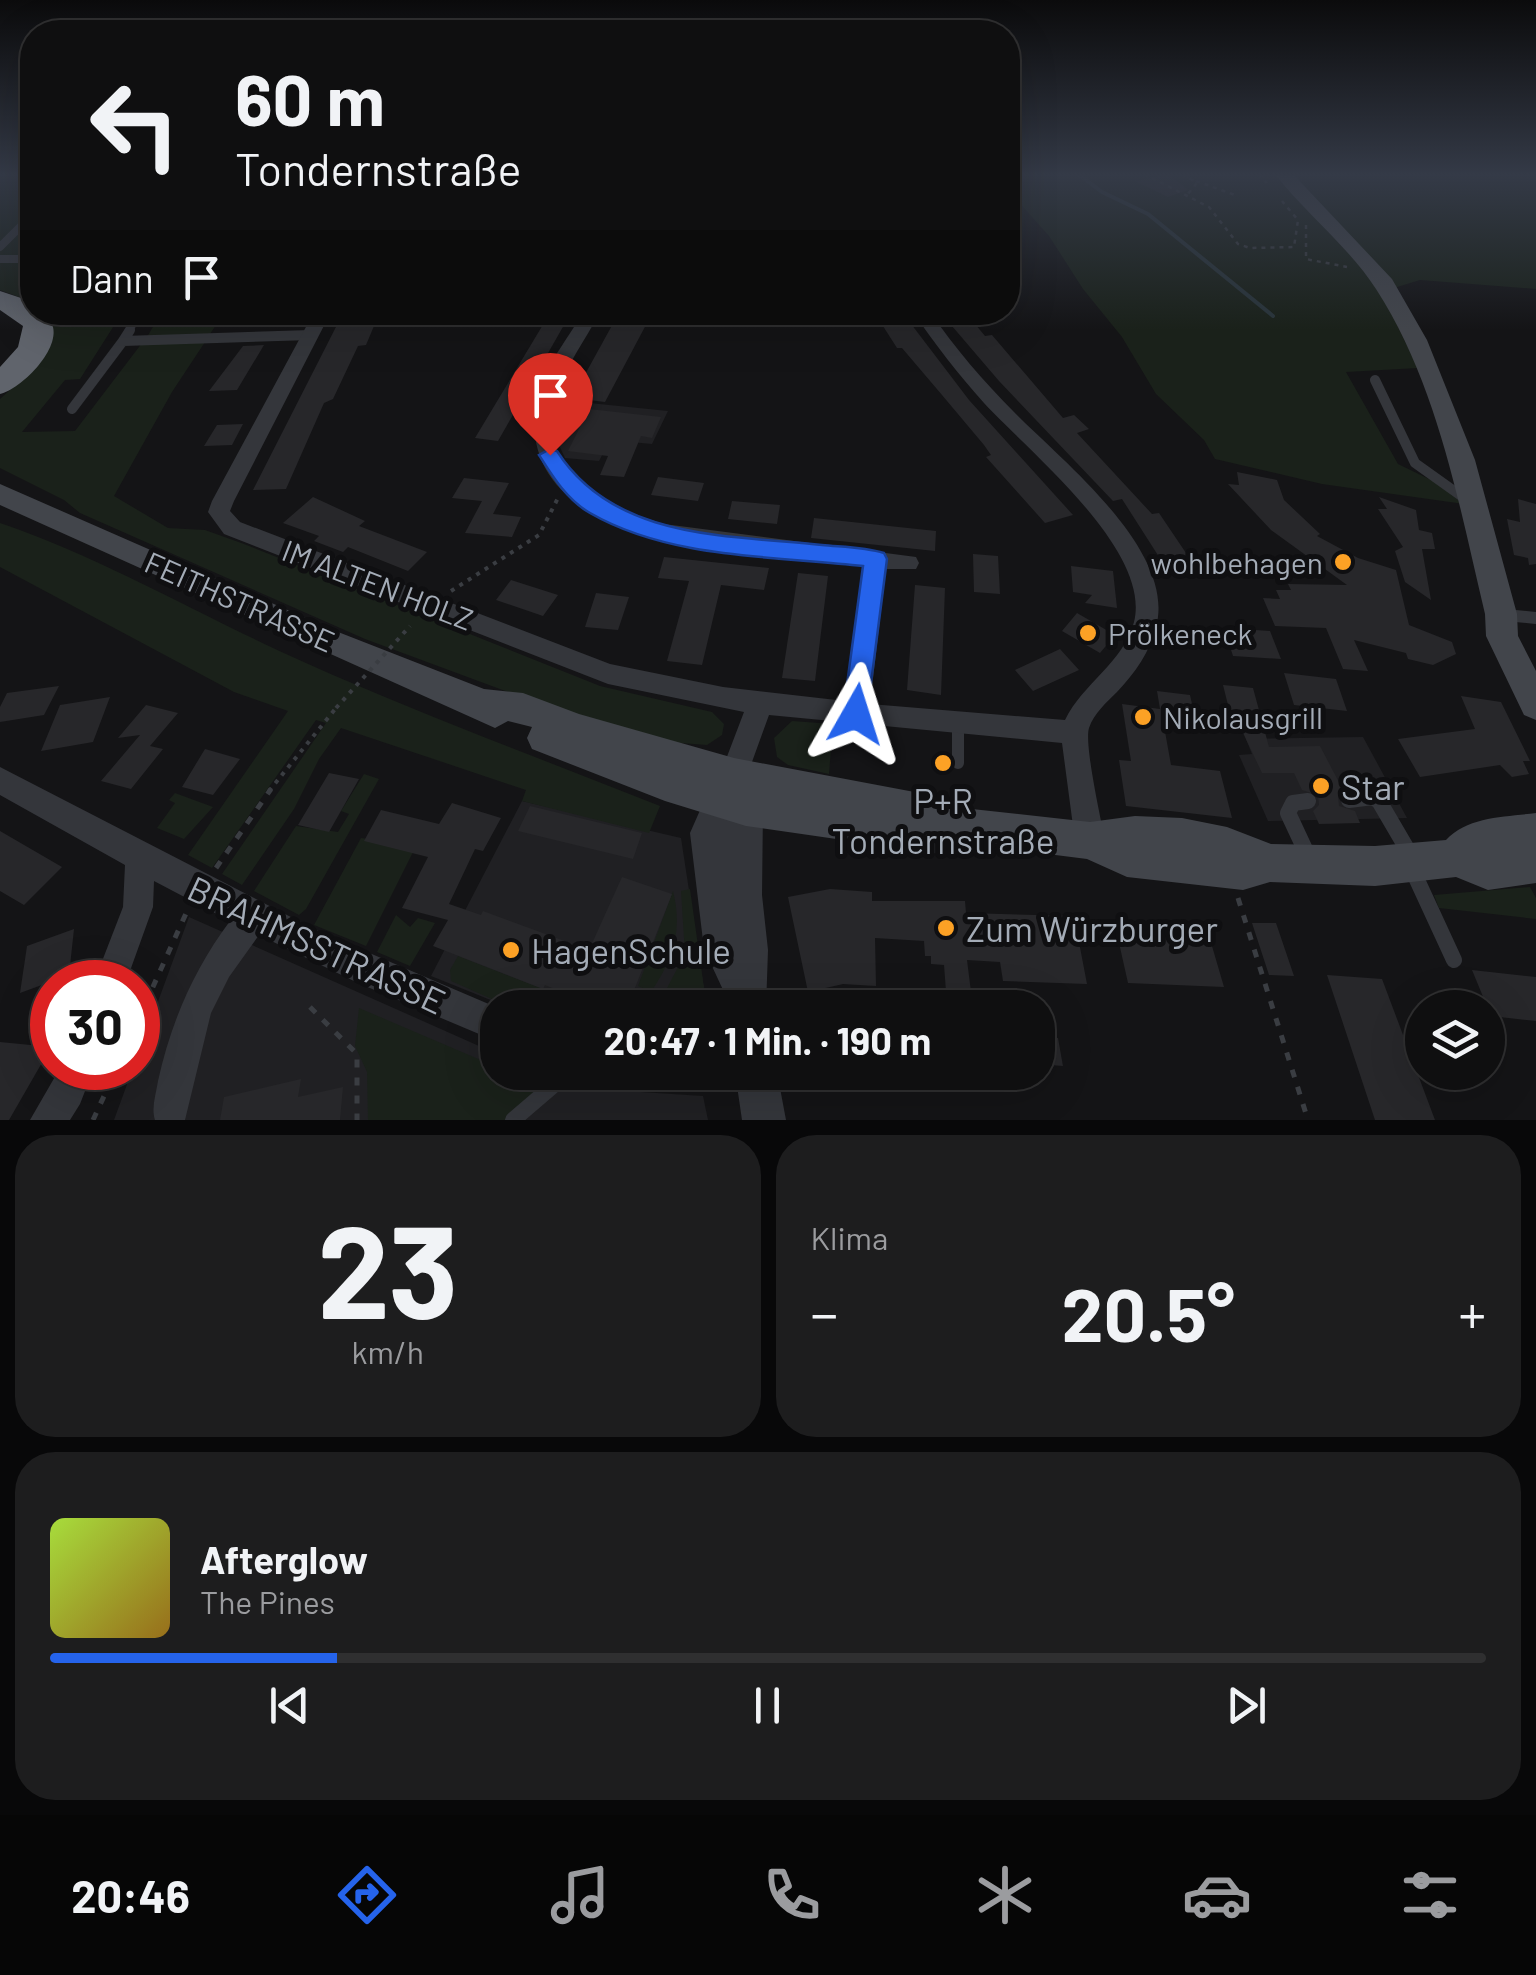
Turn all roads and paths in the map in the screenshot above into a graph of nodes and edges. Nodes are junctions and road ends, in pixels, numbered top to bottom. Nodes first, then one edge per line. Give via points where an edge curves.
1 (1226, 226) edge
2 (1297, 226) edge
3 (1306, 226) edge
4 (1323, 226) edge
5 (20, 228) edge
6 (0, 247) edge
7 (1376, 274) junction
8 (38, 325) edge
9 (132, 325) edge
10 (317, 325) edge
11 (585, 325) edge
12 (930, 325) edge
13 (312, 335) junction
14 (123, 341) junction
15 (1375, 380) dead end
16 (0, 384) edge
17 (72, 409) dead end
18 (566, 482) junction
19 (0, 494) edge
20 (1474, 505) junction
21 (876, 559) junction
22 (908, 563) dead end
23 (430, 604) junction
24 (1500, 614) junction
25 (1536, 618) edge
26 (410, 626) dead end
27 (1536, 662) edge
28 (760, 705) junction
29 (1536, 705) edge
30 (856, 714) junction
31 (958, 724) junction
32 (1074, 733) junction
33 (958, 763) dead end
34 (0, 780) edge
35 (734, 795) junction
36 (1349, 800) dead end
37 (1308, 801) dead end
38 (1090, 840) junction
39 (140, 858) junction
40 (1534, 859) edge
41 (1411, 862) junction
42 (1311, 864) junction
43 (1236, 889) dead end
44 (199, 891) junction
45 (252, 916) junction
46 (118, 960) edge
47 (1454, 960) dead end
48 (160, 970) edge
49 (746, 990) edge
50 (310, 1006) dead end
51 (480, 1018) edge
52 (69, 1090) edge
53 (107, 1090) edge
54 (548, 1090) edge
55 (759, 1090) edge
56 (170, 1114) dead end
57 (48, 1120) edge
58 (94, 1120) edge
59 (357, 1120) edge
60 (513, 1120) edge
61 (764, 1120) edge
62 (1308, 1120) edge

1 - 2 path via 1244,247 1292,250
3 - 7 path via 1306,259
4 - 7 main road
5 - 6 lane
7 - 20 main road via 1433,380
8 - 16 highway via 29,358
9 - 14 lane
10 - 13 street, IM ALTEN HOLZ
11 - 18 street via 545,402 546,444
12 - 32 street via 1101,514 1145,583 1147,618 1135,652 1118,678 1076,716
13 - 14 lane
13 - 23 street, IM ALTEN HOLZ via 219,512 232,528
14 - 17 lane
15 - 20 lane via 1415,463
18 - 21 street via 596,508 675,538
18 - 23 path via 539,535
19 - 35 main road, FEITHSTRASSE via 482,704 512,725 665,784
20 - 24 main road
21 - 22 street
21 - 30 street
23 - 28 street, IM ALTEN HOLZ via 608,674
24 - 25 lane
24 - 27 main road
24 - 29 main road via 1502,636
26 - 44 path, bridge via 294,756
28 - 30 street, IM ALTEN HOLZ
28 - 35 street
30 - 31 street, IM ALTEN HOLZ
31 - 32 street, IM ALTEN HOLZ
31 - 33 lane
32 - 38 street
34 - 39 street, BRAHMSSTRASSE
35 - 38 main road, FEITHSTRASSE via 940,834 972,827
35 - 49 street via 750,950
36 - 41 lane via 1379,801
37 - 42 lane via 1293,803 1288,813
38 - 42 main road, FEITHSTRASSE via 1127,858 1243,870
39 - 44 street, BRAHMSSTRASSE
39 - 46 street, BRAHMSSTRASSE via 138,907
40 - 41 main road, FEITHSTRASSE via 1488,870 1456,858
41 - 42 main road, FEITHSTRASSE
41 - 47 lane
43 - 62 path
44 - 45 street, BRAHMSSTRASSE
44 - 48 path
45 - 51 street, BRAHMSSTRASSE
45 - 56 street via 182,1039
50 - 59 path via 357,1054
52 - 57 street
53 - 58 path
54 - 60 lane
55 - 61 street

